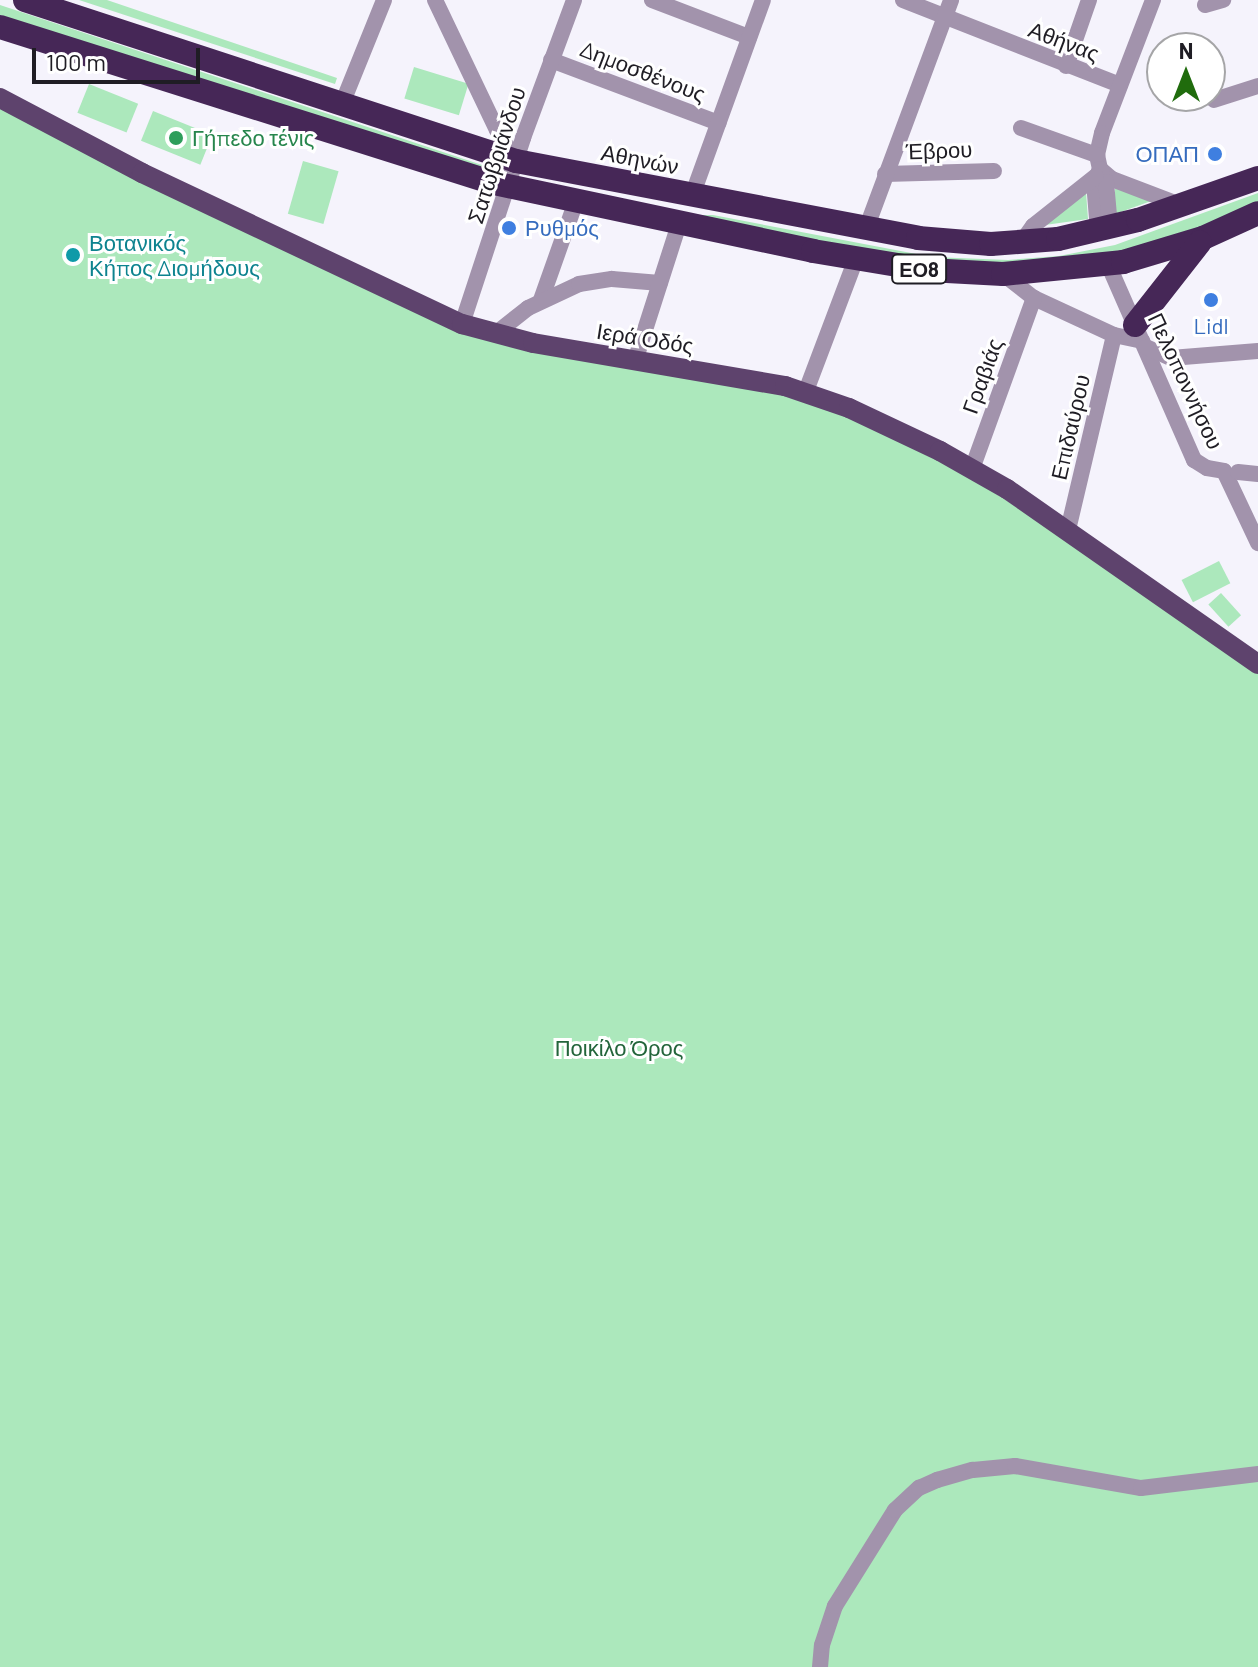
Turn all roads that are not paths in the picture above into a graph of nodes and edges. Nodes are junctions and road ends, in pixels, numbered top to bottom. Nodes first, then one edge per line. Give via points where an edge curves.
1 (25, 0) edge
2 (384, 0) edge
3 (435, 0) edge
4 (574, 0) edge
5 (652, 0) edge
6 (763, 0) edge
7 (903, 0) edge
8 (951, 0) edge
9 (1089, 0) edge
10 (1153, 0) edge
11 (1223, 0) edge
12 (1205, 5) dead end
13 (944, 17) junction
14 (0, 27) edge
15 (749, 37) junction
16 (551, 60) junction
17 (1066, 66) junction
18 (1120, 85) junction
19 (1258, 86) edge
20 (1226, 96) edge
21 (0, 98) edge
22 (342, 104) junction
23 (719, 123) junction
24 (1021, 128) dead end
25 (516, 161) junction
26 (1098, 167) junction
27 (994, 171) dead end
28 (885, 174) junction
29 (1258, 178) edge
30 (509, 187) junction
31 (692, 196) junction
32 (576, 201) junction
33 (1180, 205) junction
34 (1258, 213) edge
35 (679, 224) junction
36 (866, 229) junction
37 (1104, 229) junction
38 (1203, 238) junction
39 (1020, 244) junction
40 (856, 259) junction
41 (1108, 264) junction
42 (1003, 274) junction
43 (660, 283) junction
44 (1034, 298) junction
45 (541, 300) junction
46 (462, 324) junction
47 (495, 334) junction
48 (1134, 337) junction
49 (1258, 351) edge
50 (635, 361) junction
51 (806, 391) junction
52 (972, 469) junction
53 (1238, 472) dead end
54 (1258, 474) edge
55 (1068, 530) junction
56 (1258, 543) edge
57 (1258, 664) edge
58 (1258, 1474) edge
59 (820, 1667) edge

1 - 22 highway, Αθηνών / ΕΟ8
2 - 22 street
3 - 25 street
4 - 16 street, Σατωβριάνδου
5 - 15 street
6 - 15 street
7 - 13 street, Αθήνας
8 - 13 street
9 - 17 street
10 - 18 street
11 - 12 street
13 - 17 street, Αθήνας
13 - 28 street
14 - 30 highway, ΕΟ8
15 - 23 street
16 - 23 street, Δημοσθένους
16 - 25 street, Σατωβριάνδου
17 - 18 street, Αθήνας
18 - 26 street
19 - 20 street
21 - 46 main road, Ιερά Οδός via 142,173
22 - 25 highway, Αθηνών / ΕΟ8
23 - 31 street
24 - 26 street
25 - 30 street, Σατωβριάνδου
25 - 31 highway, Αθηνών / ΕΟ8
26 - 33 street via 1112,179
26 - 37 street via 1106,182
26 - 39 street
27 - 28 street, Έβρου
28 - 36 street
29 - 33 highway, Αθηνών / ΕΟ8
30 - 32 highway, ΕΟ8
30 - 46 street, Σατωβριάνδου
31 - 36 highway, Αθηνών / ΕΟ8
32 - 35 highway, ΕΟ8
32 - 45 street
33 - 37 highway, Αθηνών / ΕΟ8
34 - 38 highway, ΕΟ8
35 - 40 highway, ΕΟ8
35 - 43 street
36 - 39 highway, Αθηνών / ΕΟ8 via 951,242
37 - 39 highway, Αθηνών / ΕΟ8
38 - 41 highway, ΕΟ8
38 - 48 highway
40 - 42 highway, ΕΟ8
40 - 51 street
41 - 42 highway, ΕΟ8
41 - 48 street, Πελοποννήσου
42 - 44 street
43 - 45 street via 596,280
43 - 50 street
44 - 48 street
44 - 52 street, Γραβιάς
45 - 47 street
46 - 47 main road, Ιερά Οδός
47 - 50 main road, Ιερά Οδός
48 - 49 street via 1171,358
48 - 55 street, Επιδαύρου
48 - 56 street, Πελοποννήσου via 1194,460 1224,471
50 - 51 main road, Ιερά Οδός
51 - 52 main road, Ιερά Οδός
52 - 55 main road, Ιερά Οδός
53 - 54 street
55 - 57 main road, Ιερά Οδός
58 - 59 street via 1141,1488 1015,1466 937,1480 895,1510 828,1623

